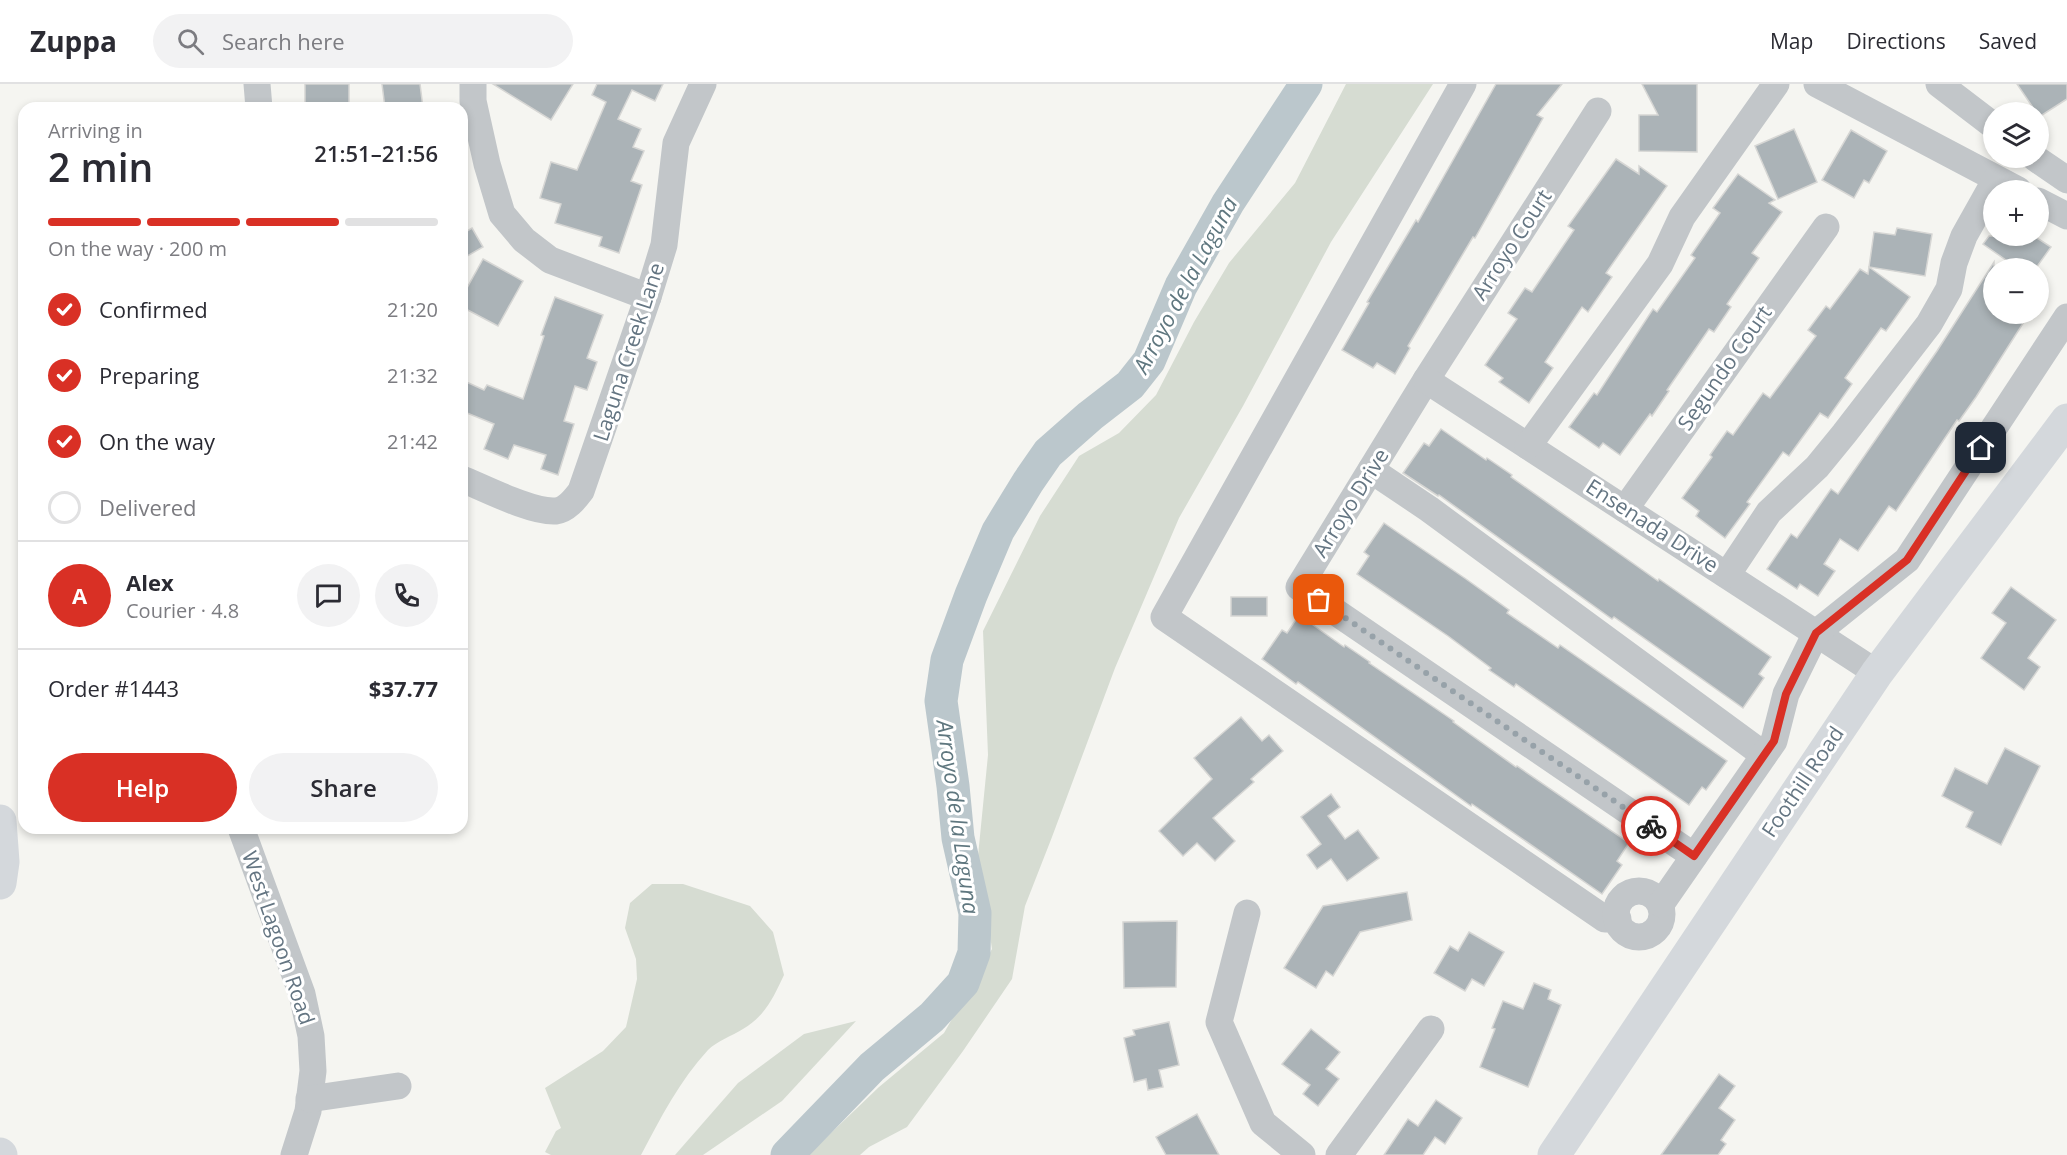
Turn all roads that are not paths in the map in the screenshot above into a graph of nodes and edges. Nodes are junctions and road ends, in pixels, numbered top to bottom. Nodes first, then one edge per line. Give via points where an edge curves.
1 (256, 84) edge
2 (473, 84) edge
3 (703, 84) edge
4 (1463, 84) edge
5 (1776, 84) edge
6 (1817, 84) edge
7 (1939, 84) edge
8 (258, 102) edge
9 (1598, 111) dead end
10 (1983, 118) edge
11 (2049, 168) edge
12 (1998, 180) edge
13 (2067, 180) edge
14 (2049, 207) edge
15 (1983, 214) edge
16 (2067, 216) edge
17 (1826, 226) dead end
18 (648, 297) junction
19 (2067, 317) edge
20 (1426, 380) junction
21 (2067, 420) edge
22 (1527, 446) junction
23 (1371, 470) junction
24 (468, 481) edge
25 (1625, 509) junction
26 (1727, 575) junction
27 (1816, 633) junction
28 (1877, 673) junction
29 (1764, 755) junction
30 (0, 821) edge
31 (243, 834) edge
32 (1694, 856) junction
33 (0, 883) edge
34 (1247, 913) dead end
35 (1431, 1029) dead end
36 (398, 1086) dead end
37 (309, 1099) junction
38 (294, 1155) edge
39 (1302, 1155) edge
40 (1339, 1155) edge
41 (1554, 1155) edge

1 - 8 street
2 - 18 street via 487,165 502,214 524,240 550,260
3 - 18 street, Laguna Creek Lane via 676,143 664,245
4 - 32 street via 1164,617 1605,919 1618,919 1629,936 1652,934 1662,920 1661,904
5 - 22 street via 1682,217 1660,264
6 - 12 street
7 - 10 street
9 - 20 street, Arroyo Court
11 - 13 street
14 - 16 street
15 - 26 street via 1965,236 1949,289 1929,324 1817,467 1769,512
17 - 25 street, Segundo Court
18 - 24 street, Laguna Creek Lane via 591,466 572,502 558,511 543,510
19 - 27 street via 1907,560
20 - 22 street, Ensenada Drive
20 - 23 street, Arroyo Drive
21 - 28 main road, Foothill Road
22 - 25 street, Ensenada Drive
23 - 29 street
23 - 32 street, Arroyo Drive via 1299,587
25 - 26 street, Ensenada Drive
26 - 27 street, Ensenada Drive
27 - 28 street, Ensenada Drive
27 - 29 street via 1786,694 1774,741
28 - 41 main road, Foothill Road
29 - 32 street
30 - 33 main road
31 - 37 street, West Lagoon Road via 302,994 311,1036 313,1071
34 - 39 street via 1219,1022 1263,1123
35 - 40 street
36 - 37 street
37 - 38 street, West Lagoon Road

